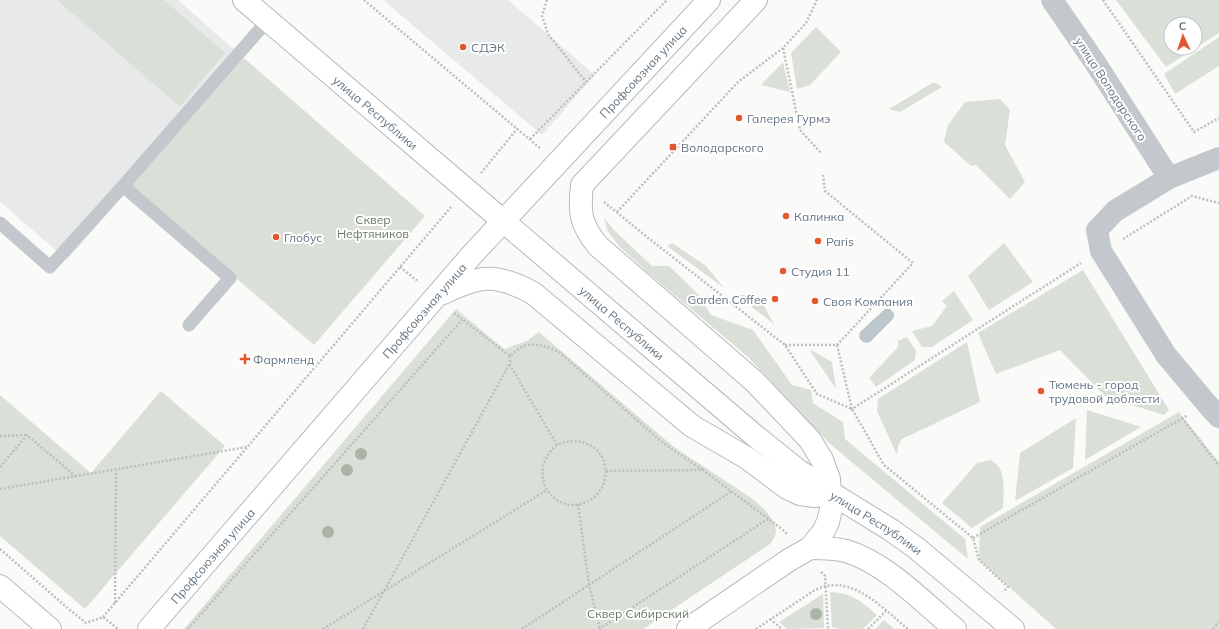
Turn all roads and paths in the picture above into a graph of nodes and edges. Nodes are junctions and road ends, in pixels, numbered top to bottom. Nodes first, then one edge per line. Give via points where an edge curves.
1 (244, 0) edge
2 (364, 0) edge
3 (547, 0) edge
4 (666, 0) edge
5 (710, 0) edge
6 (756, 0) edge
7 (817, 0) edge
8 (1052, 0) edge
9 (1103, 0) edge
10 (268, 20) junction
11 (783, 48) junction
12 (586, 82) junction
13 (1219, 118) edge
14 (530, 138) junction
15 (822, 153) dead end
16 (1219, 158) edge
17 (557, 164) junction
18 (823, 175) dead end
19 (1170, 178) junction
20 (582, 185) junction
21 (123, 186) junction
22 (1219, 203) edge
23 (617, 212) junction
24 (504, 221) junction
25 (0, 223) edge
26 (1099, 240) junction
27 (436, 296) junction
28 (462, 320) junction
29 (190, 325) dead end
30 (785, 345) junction
31 (837, 345) junction
32 (510, 356) junction
33 (510, 365) junction
34 (852, 409) junction
35 (1213, 411) edge
36 (1182, 418) junction
37 (27, 435) junction
38 (0, 436) edge
39 (556, 445) junction
40 (247, 447) junction
41 (0, 465) edge
42 (1219, 466) edge
43 (116, 470) junction
44 (703, 470) junction
45 (606, 471) junction
46 (75, 476) junction
47 (0, 489) edge
48 (546, 490) junction
49 (732, 491) junction
50 (831, 493) junction
51 (578, 504) junction
52 (768, 519) junction
53 (972, 538) junction
54 (0, 549) edge
55 (806, 550) junction
56 (589, 585) junction
57 (0, 586) edge
58 (826, 586) junction
59 (384, 591) junction
60 (115, 602) junction
61 (989, 609) junction
62 (886, 611) junction
63 (103, 617) junction
64 (770, 619) junction
65 (1219, 622) edge
66 (50, 629) edge
67 (118, 629) edge
68 (149, 629) edge
69 (188, 629) edge
70 (323, 629) edge
71 (363, 629) edge
72 (522, 629) edge
73 (599, 629) edge
74 (688, 629) edge
75 (756, 629) edge
76 (782, 629) edge
77 (828, 629) edge
78 (868, 629) edge
79 (908, 629) edge
80 (955, 629) edge
81 (1013, 629) edge
82 (1213, 629) edge

1 - 10 main road, улица Республики
2 - 14 path
3 - 12 path via 542,16 548,34
4 - 12 path
5 - 17 main road, Профсоюзная улица
6 - 20 main road
7 - 11 path via 806,22
8 - 19 street, улица Володарского
9 - 13 path via 1194,132
10 - 21 lane
10 - 24 main road, улица Республики
11 - 15 path via 800,130
11 - 23 path via 738,82
12 - 14 path
14 - 17 path
16 - 19 street
17 - 24 main road, Профсоюзная улица
18 - 31 path via 825,191 913,263
19 - 26 street via 1114,211
20 - 23 path
20 - 50 main road via 582,218 591,238 638,282 755,382 810,440 822,460
21 - 25 lane via 50,267
21 - 29 lane via 230,278
22 - 26 path via 1192,196 1120,241 1118,248
23 - 30 path
24 - 27 main road, Профсоюзная улица
24 - 50 main road, улица Республики via 754,435
26 - 34 path
26 - 35 street via 1166,355
27 - 28 path
27 - 40 path via 400,268
27 - 50 main road via 462,283 480,278 515,284 533,293 692,426 747,458 787,488 800,494 815,496
27 - 68 main road, Профсоюзная улица
28 - 32 path
28 - 69 path
30 - 31 path
30 - 34 path via 817,394
31 - 34 path
32 - 33 path
32 - 44 path via 523,346 536,344 559,352 662,442
33 - 39 path
33 - 59 path
34 - 53 path via 884,465
35 - 36 path
36 - 42 path
36 - 53 path
37 - 38 path
37 - 41 path
37 - 46 path
39 - 45 path via 572,440 585,442 595,448 603,459
39 - 48 path via 543,462 542,476
40 - 43 path
40 - 60 path
43 - 46 path
43 - 60 path
44 - 45 path
44 - 49 path
45 - 51 path via 604,483 598,494 588,502
46 - 47 path
48 - 51 path via 563,503
48 - 59 path
49 - 52 path
49 - 56 path
50 - 55 main road via 828,522 823,532
50 - 61 main road, улица Республики via 915,547
51 - 56 path
52 - 55 path
52 - 73 path
53 - 61 path via 979,560 1008,587
54 - 63 path via 86,623
55 - 58 path via 825,576
55 - 74 main road
55 - 80 main road via 822,548 846,551 871,561
56 - 72 path
56 - 73 path
57 - 66 main road
58 - 62 path via 836,585 860,591
58 - 64 path via 815,590
58 - 77 path
59 - 70 path
59 - 71 path
60 - 63 path
61 - 81 main road, улица Республики
62 - 78 path
62 - 79 path
63 - 67 path
64 - 75 path
64 - 76 path
65 - 82 path

